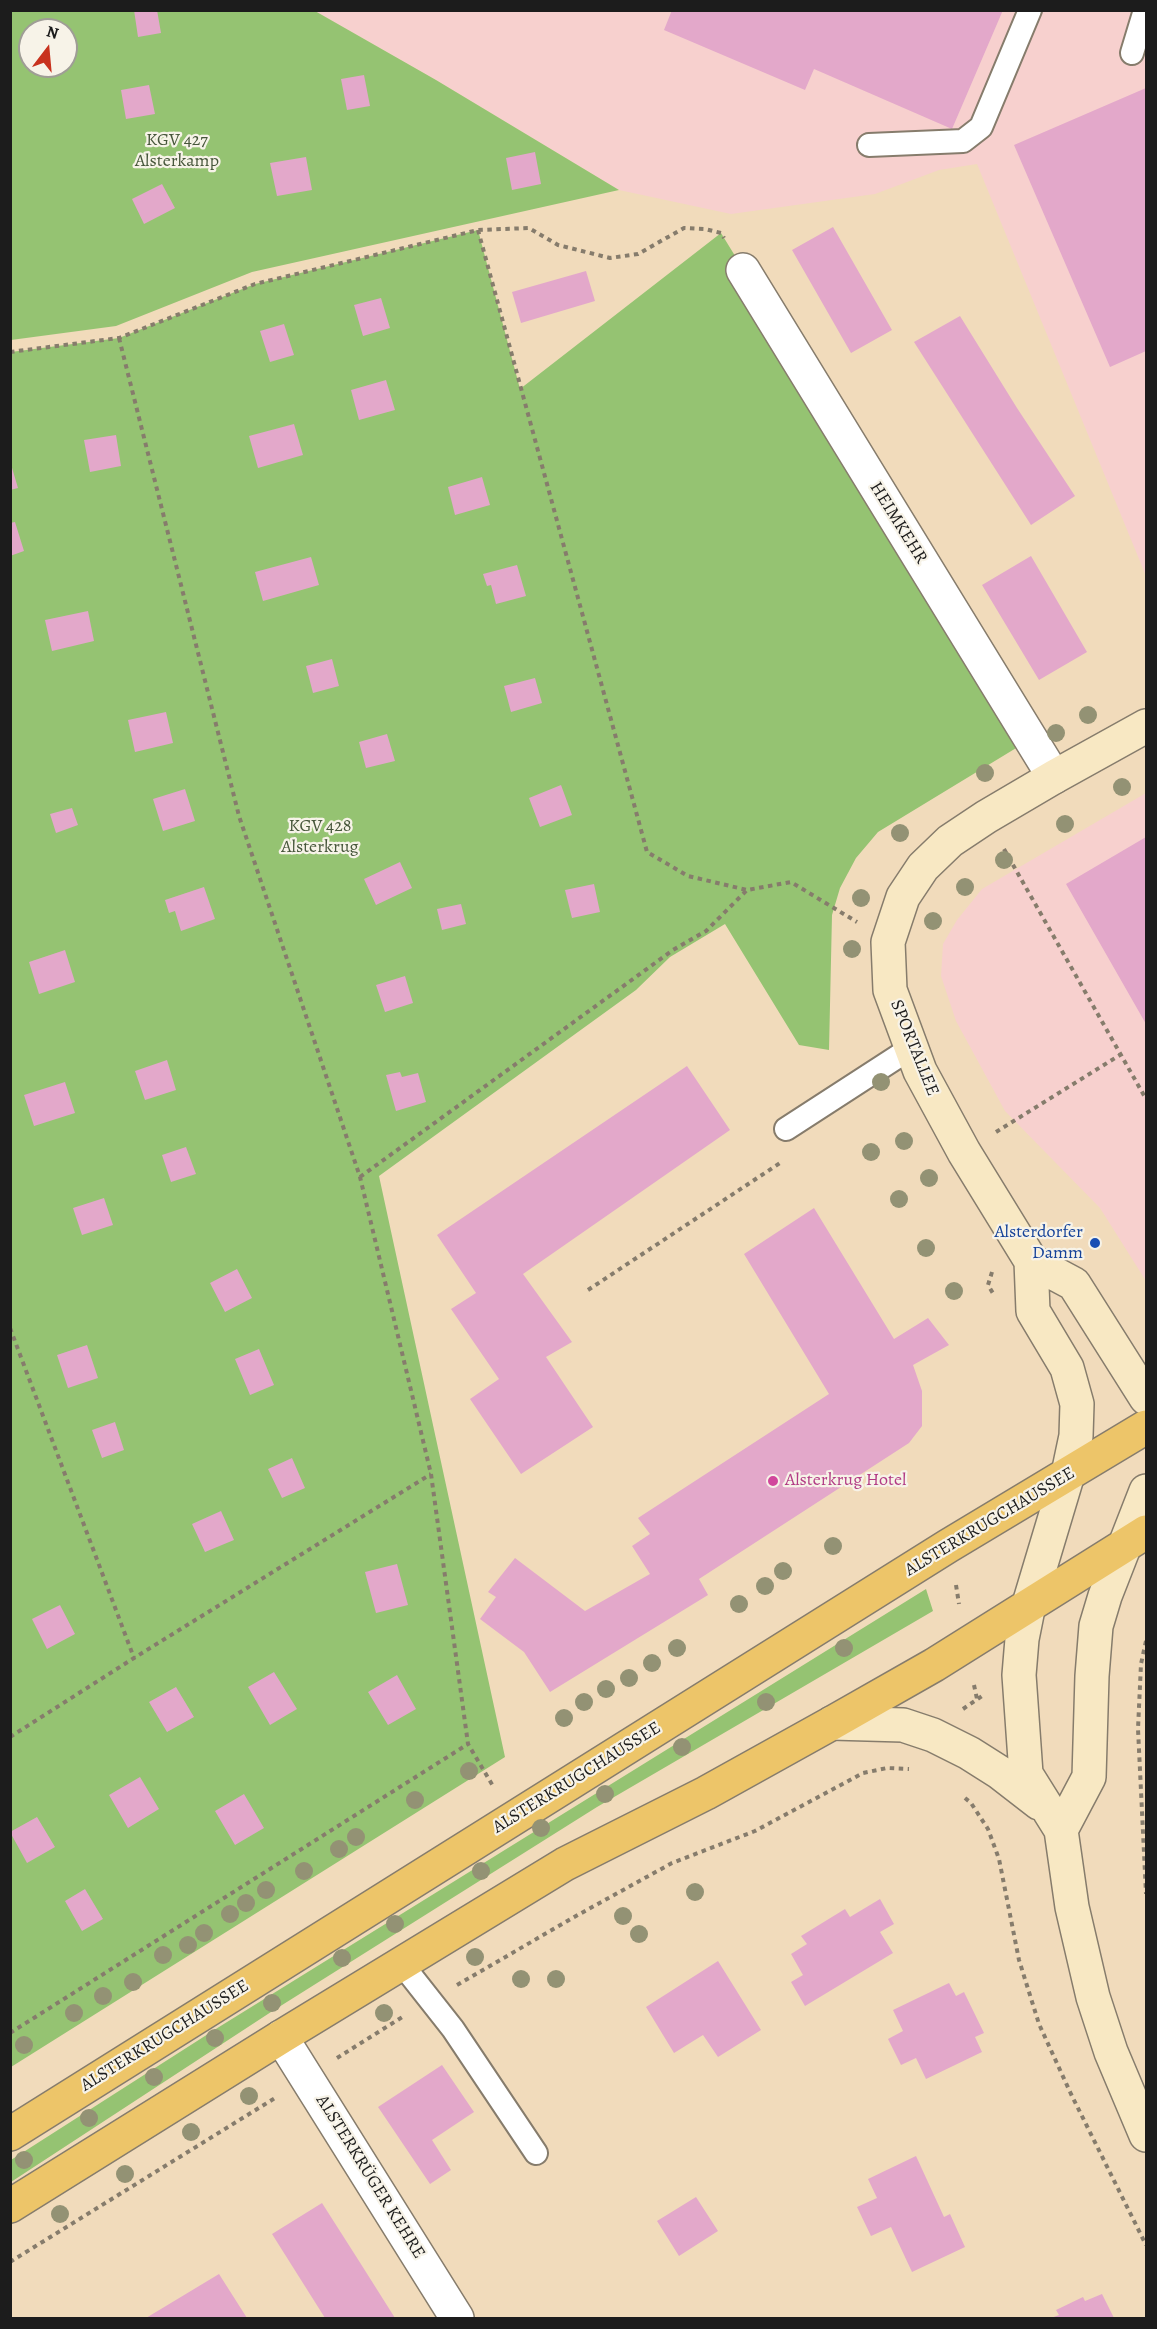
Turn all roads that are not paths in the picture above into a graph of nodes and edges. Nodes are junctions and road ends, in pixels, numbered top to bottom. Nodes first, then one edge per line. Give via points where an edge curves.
1 (1030, 10) edge
2 (1145, 10) edge
3 (1132, 54) dead end
4 (869, 145) dead end
5 (742, 270) road end
6 (1146, 726) edge
7 (1054, 777) junction
8 (911, 1048) junction
9 (786, 1129) dead end
10 (1031, 1261) junction
11 (1146, 1398) edge
12 (1146, 1427) edge
13 (1068, 1474) junction
14 (1146, 1491) edge
15 (1137, 1538) edge
16 (1029, 1604) junction
17 (832, 1723) junction
18 (1053, 1819) junction
19 (401, 1963) junction
20 (281, 2037) junction
21 (10, 2134) edge
22 (1146, 2135) edge
23 (536, 2153) dead end
24 (10, 2206) edge
25 (457, 2319) edge

1 - 4 lane via 981,128 963,141
2 - 3 lane
5 - 7 street, HEIMKEHR
6 - 7 street, SPORTALLEE
7 - 8 street, SPORTALLEE via 950,841 923,867 903,897 888,942 890,990
8 - 9 lane
8 - 10 street, SPORTALLEE via 964,1152
10 - 11 street via 1074,1284
10 - 13 street, SPORTALLEE via 1033,1311 1066,1368 1077,1404 1076,1436
12 - 13 main road, ALSTERKRUGCHAUSSEE
13 - 16 street, SPORTALLEE
13 - 21 main road, ALSTERKRUGCHAUSSEE
14 - 15 street
15 - 16 main road
15 - 18 street via 1105,1596 1096,1626 1089,1778
16 - 17 main road via 934,1665
16 - 18 street via 1019,1675 1026,1774
17 - 18 street via 903,1725 933,1735 999,1772
17 - 19 main road via 706,1793 565,1864
18 - 22 street via 1093,1997
19 - 20 main road
19 - 23 lane via 453,2029
20 - 24 main road
20 - 25 street, ALSTERKRÜGER KEHRE

